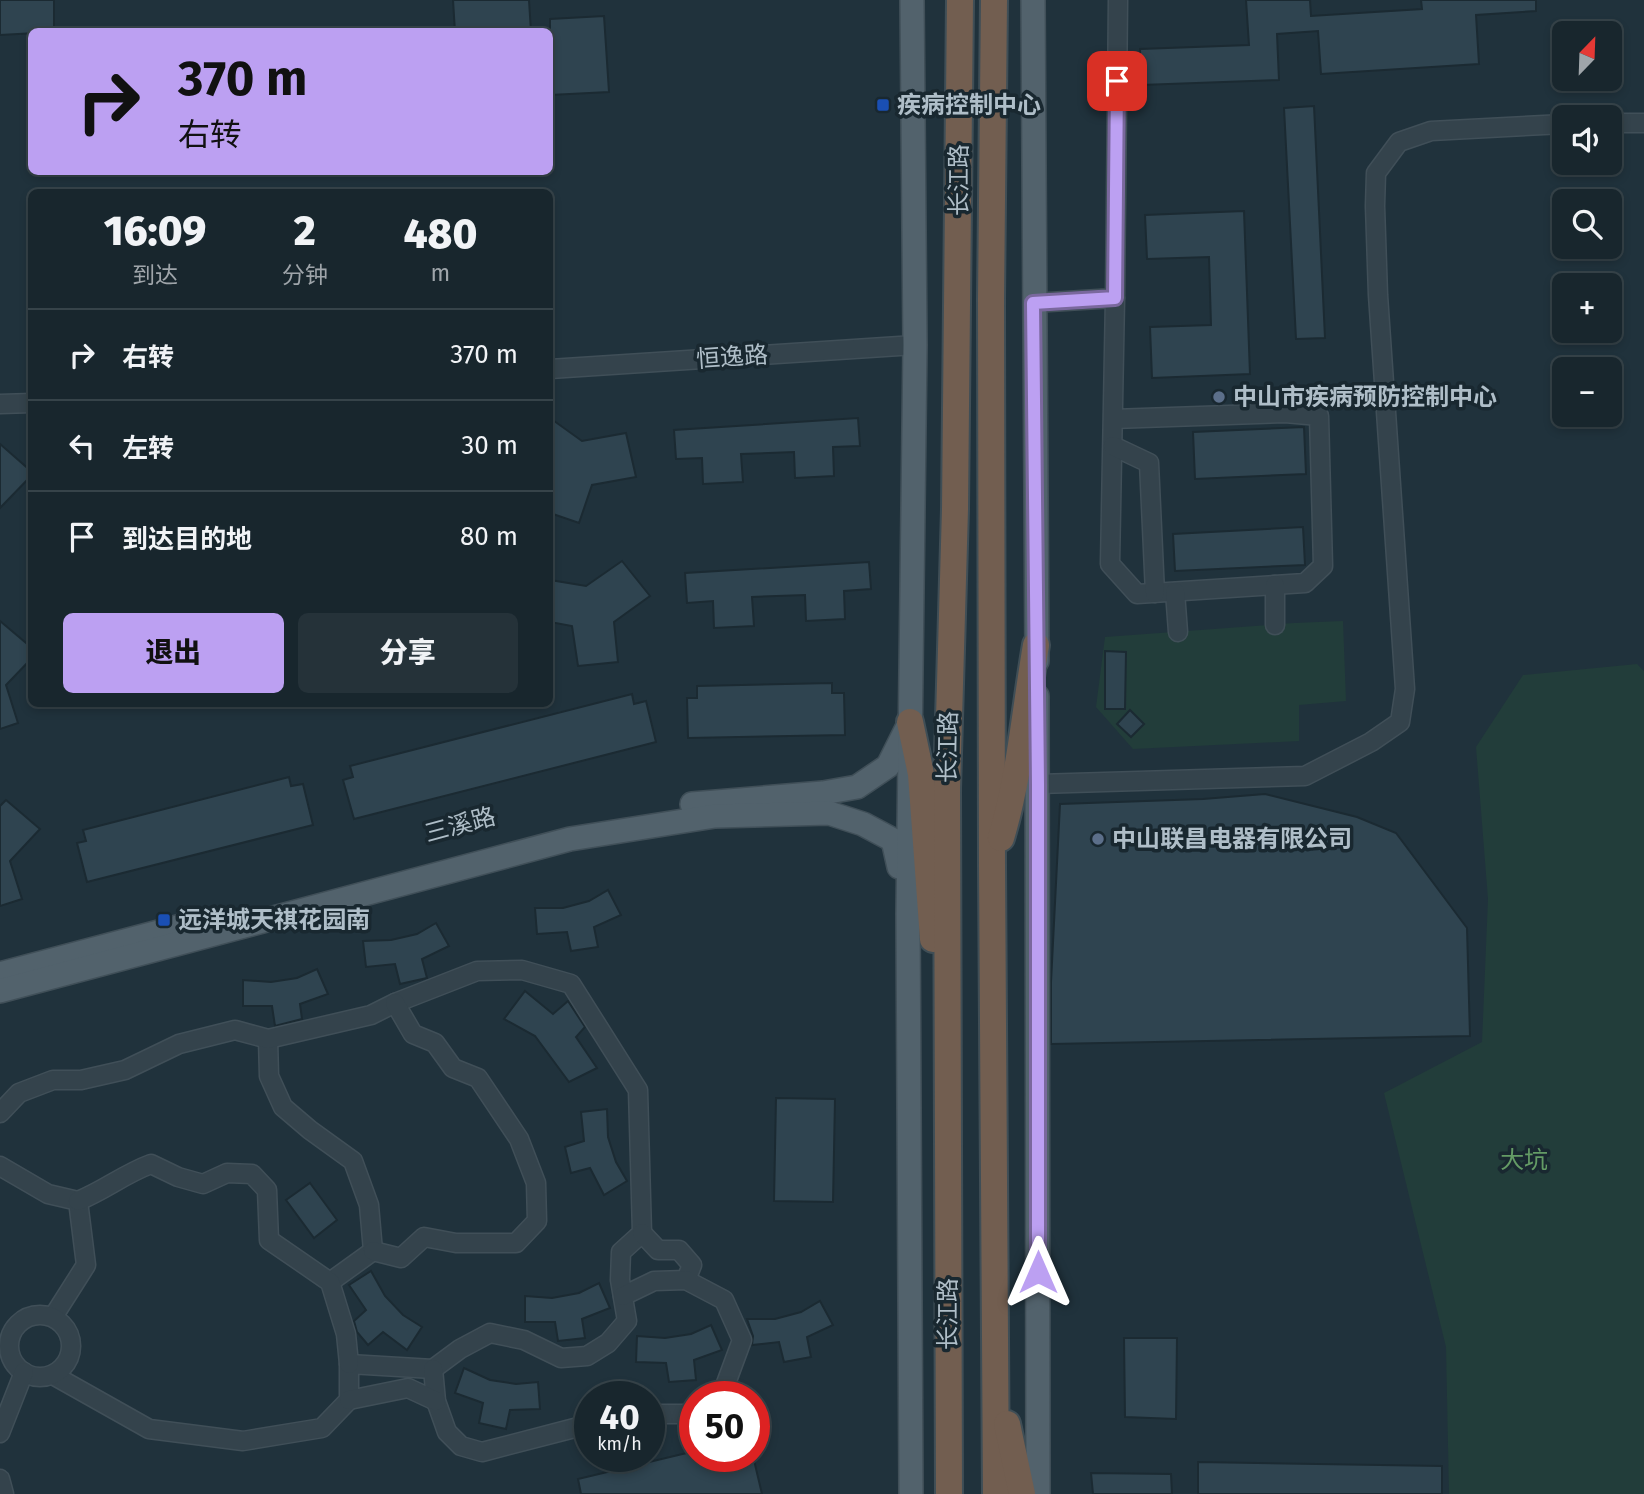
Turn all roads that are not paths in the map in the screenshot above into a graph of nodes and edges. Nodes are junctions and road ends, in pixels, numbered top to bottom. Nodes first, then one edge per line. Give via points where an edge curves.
1 (912, 0) edge
2 (960, 0) edge
3 (994, 0) edge
4 (1033, 0) edge
5 (1118, 0) edge
6 (1622, 123) edge
7 (1644, 123) edge
8 (1552, 125) edge
9 (1115, 298) junction
10 (1033, 303) junction
11 (915, 345) junction
12 (553, 369) edge
13 (28, 403) edge
14 (0, 404) edge
15 (1113, 419) junction
16 (1113, 446) junction
17 (1275, 585) junction
18 (1175, 592) junction
19 (1155, 593) junction
20 (1275, 625) dead end
21 (1178, 632) dead end
22 (1037, 645) junction
23 (910, 722) junction
24 (1038, 784) junction
25 (992, 866) junction
26 (908, 914) junction
27 (0, 974) edge
28 (948, 978) junction
29 (0, 990) edge
30 (395, 1003) junction
31 (268, 1039) junction
32 (0, 1113) edge
33 (0, 1166) edge
34 (78, 1201) junction
35 (642, 1233) junction
36 (373, 1251) junction
37 (686, 1280) junction
38 (330, 1282) junction
39 (623, 1296) junction
40 (53, 1317) junction
41 (5, 1357) edge
42 (349, 1364) junction
43 (433, 1369) junction
44 (23, 1372) junction
45 (53, 1374) junction
46 (996, 1377) junction
47 (728, 1381) edge
48 (349, 1400) junction
49 (436, 1401) junction
50 (574, 1428) edge
51 (0, 1433) edge
52 (0, 1479) edge
53 (4, 1494) edge
54 (911, 1494) edge
55 (949, 1494) edge
56 (996, 1494) edge
57 (1022, 1494) edge
58 (1038, 1494) edge

1 - 11 main road, 长江路
2 - 28 highway, 长江路
3 - 25 highway, 长江路
4 - 10 main road
5 - 9 street
6 - 7 street
8 - 24 street via 1431,131 1399,142 1377,173 1378,295 1405,689 1400,722 1305,776
9 - 10 street
9 - 15 street
10 - 22 main road
11 - 12 street, 恒逸路
11 - 23 main road, 长江路
13 - 14 street
15 - 16 street
15 - 17 street via 1319,416 1323,566 1305,583
16 - 19 street via 1149,463
16 - 19 street via 1110,564 1137,594
17 - 18 street
17 - 20 street
18 - 19 street
18 - 21 street
22 - 24 main road
22 - 25 highway via 1009,811
23 - 26 main road, 长江路
23 - 27 main road, 三溪路 via 888,766 858,787 710,801 565,825
23 - 28 highway via 922,774 934,948
24 - 58 main road
25 - 46 highway, 长江路
26 - 29 main road, 三溪路 via 893,840 863,824 829,813 715,816 570,839
26 - 54 main road, 长江路
28 - 55 highway, 长江路
30 - 31 street via 370,1015
30 - 35 street via 477,971 522,970 571,984 638,1090
30 - 36 street via 413,1034 435,1043 453,1069 478,1078 519,1139 536,1183 537,1221 516,1243 456,1243 424,1237 401,1258
31 - 32 street via 234,1030 179,1044 125,1070 81,1080 53,1080 19,1093
31 - 36 street via 269,1076 283,1107 353,1161 369,1205
33 - 34 street via 48,1194
34 - 38 street via 151,1164 203,1184 227,1173 252,1174 267,1190 269,1240
34 - 40 street via 86,1265
35 - 37 street via 658,1250 679,1251 692,1265
35 - 39 street via 621,1252
36 - 38 street
37 - 39 street via 654,1281
37 - 47 street via 724,1300 742,1340
38 - 42 street via 346,1334
39 - 43 street via 627,1321 608,1343 587,1356 561,1359 524,1340 490,1334
40 - 41 street via 32,1315 15,1326
40 - 45 street via 68,1331 71,1341 68,1361
41 - 44 street
42 - 43 street
42 - 48 street
43 - 49 street
44 - 45 street via 43,1377
44 - 51 street
45 - 48 street via 149,1429 243,1441 322,1428
46 - 56 highway, 长江路
46 - 57 highway
48 - 49 street via 408,1388
49 - 50 street via 447,1432 461,1447 482,1452
52 - 53 street

